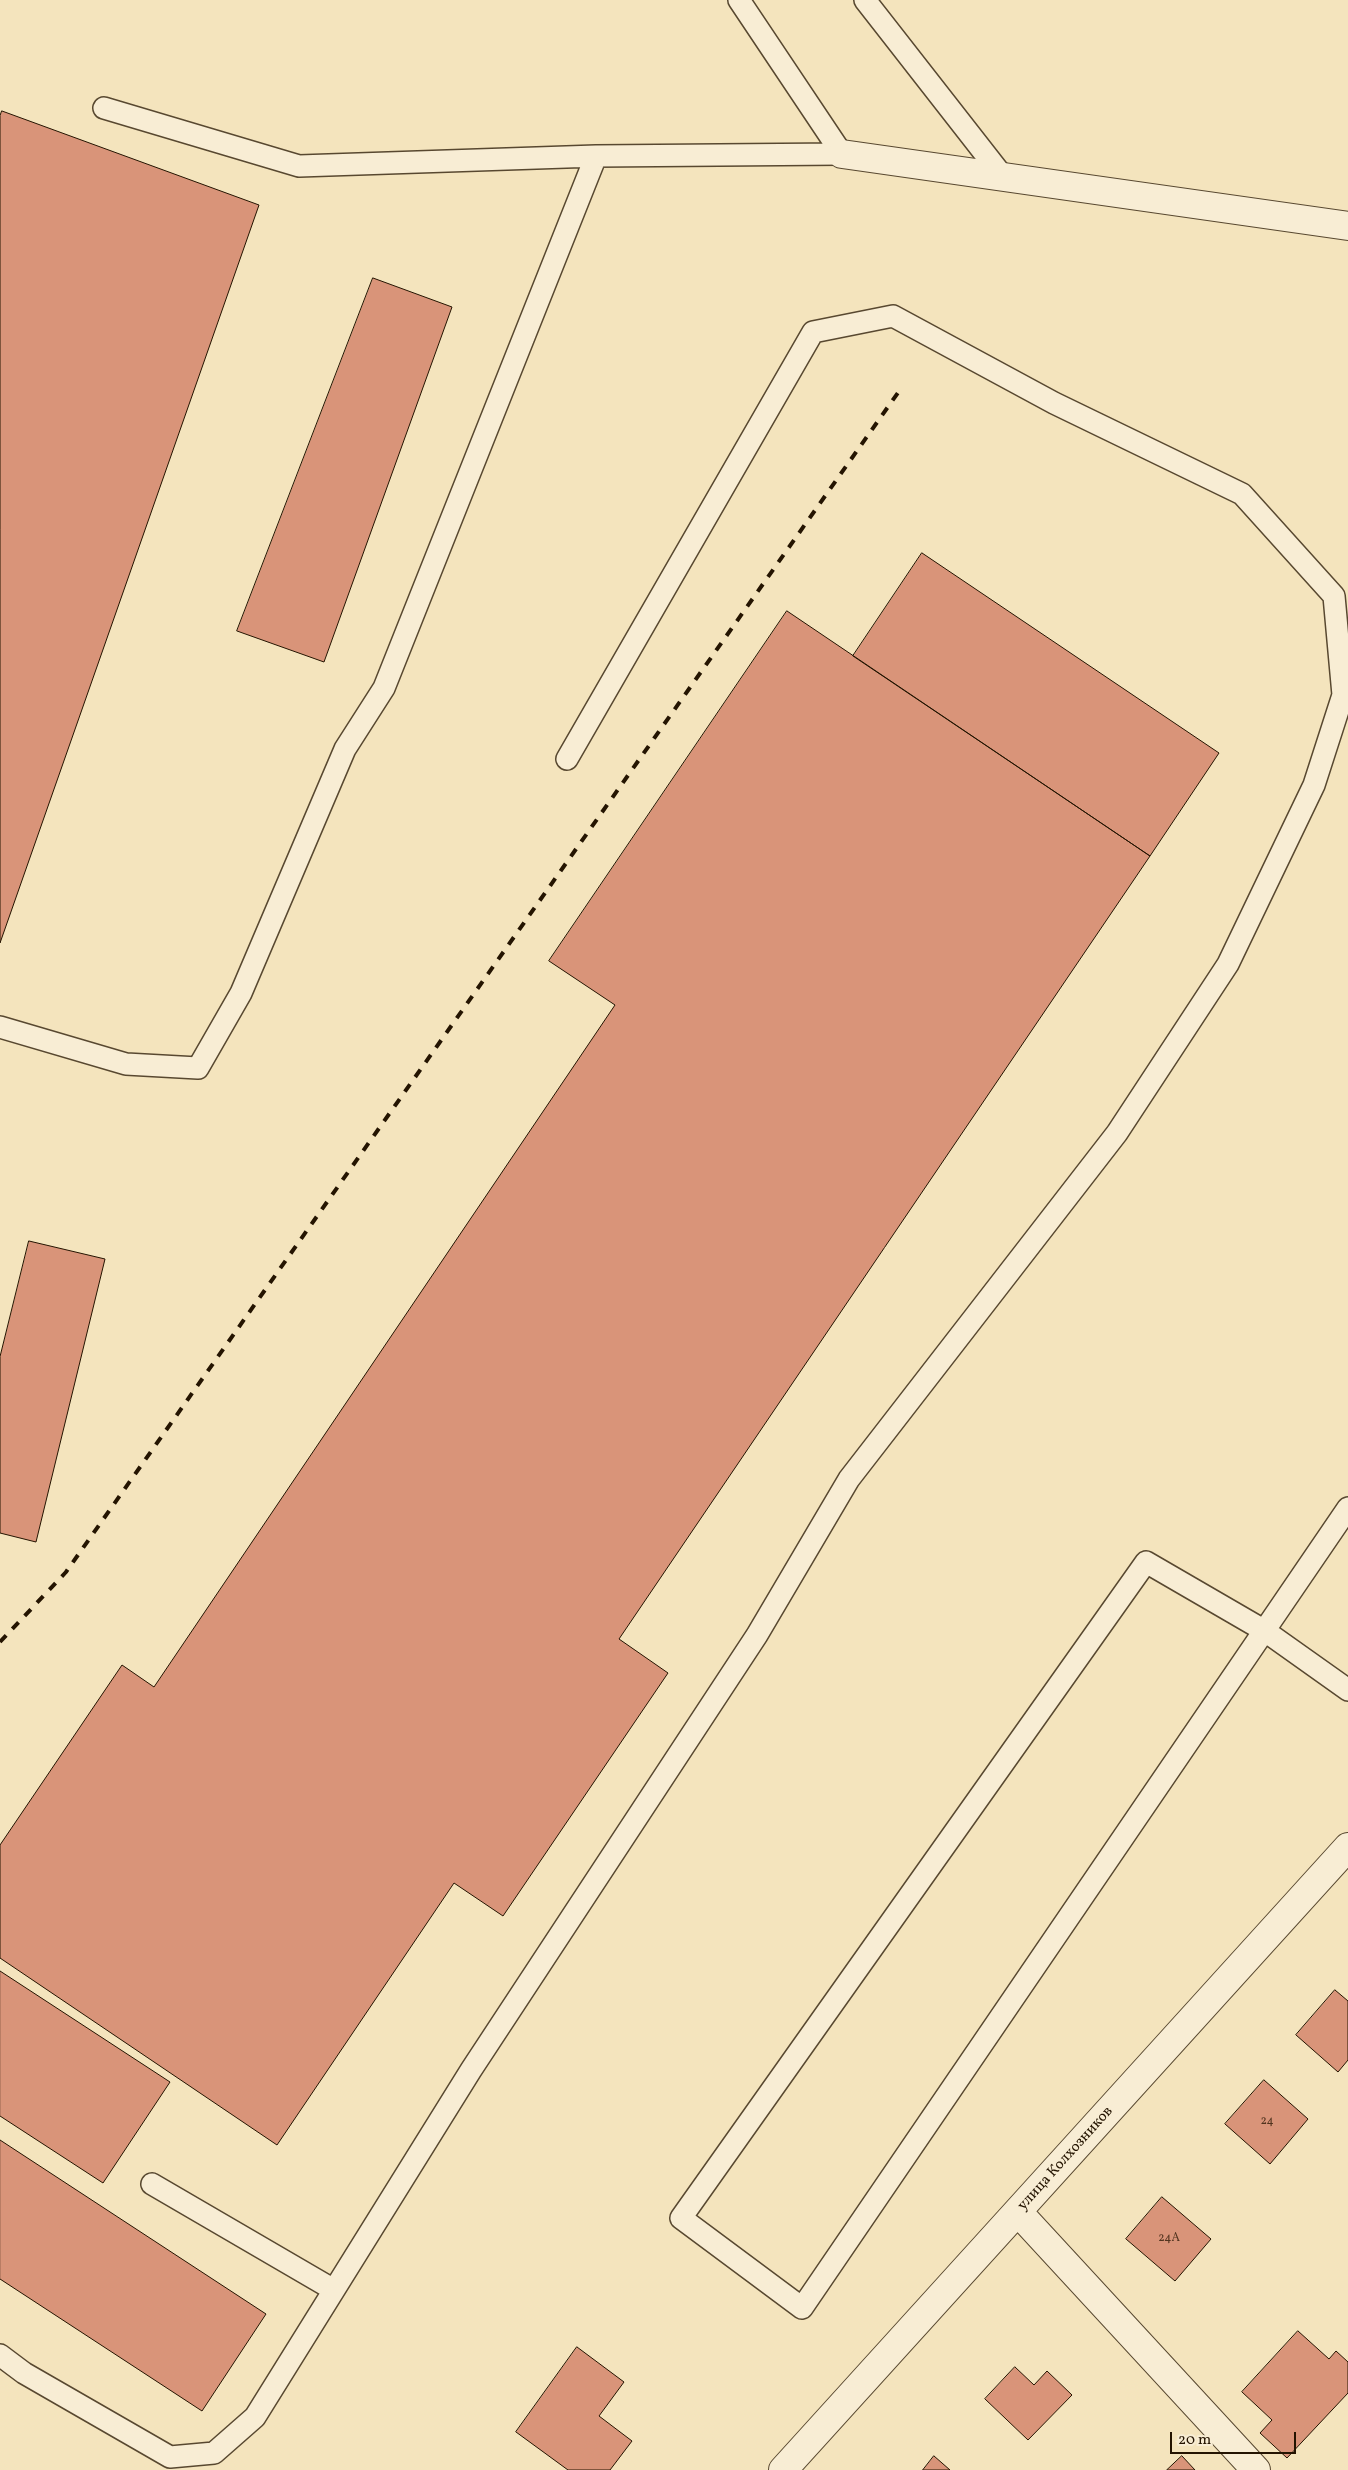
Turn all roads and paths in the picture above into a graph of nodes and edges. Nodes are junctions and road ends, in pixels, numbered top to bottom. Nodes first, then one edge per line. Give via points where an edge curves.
1 (739, 0) edge
2 (865, 0) edge
3 (104, 108) dead end
4 (842, 154) junction
5 (596, 156) junction
6 (1004, 178) junction
7 (1348, 226) edge
8 (567, 759) dead end
9 (0, 1027) edge
10 (1348, 1508) edge
11 (1265, 1631) junction
12 (1348, 1690) edge
13 (1348, 1847) edge
14 (152, 2184) dead end
15 (1018, 2212) junction
16 (334, 2290) junction
17 (0, 2355) edge
18 (783, 2470) edge
19 (1256, 2470) edge

1 - 4 lane
2 - 6 lane
3 - 5 lane via 299,166
4 - 5 lane
4 - 6 street
5 - 9 lane via 384,688 345,748 241,993 198,1068 126,1064
6 - 7 street
8 - 16 lane via 813,332 893,316 1054,403 1242,494 1334,596 1343,695 1314,785 1228,964 1117,1133 849,1479 757,1635 471,2070
10 - 11 lane
11 - 11 lane via 802,2308 681,2218 1146,1562
11 - 12 lane
13 - 15 street, улица Колхозников
14 - 16 lane
15 - 18 street, улица Колхозников
15 - 19 street
16 - 17 lane via 255,2417 214,2453 170,2457 24,2373

